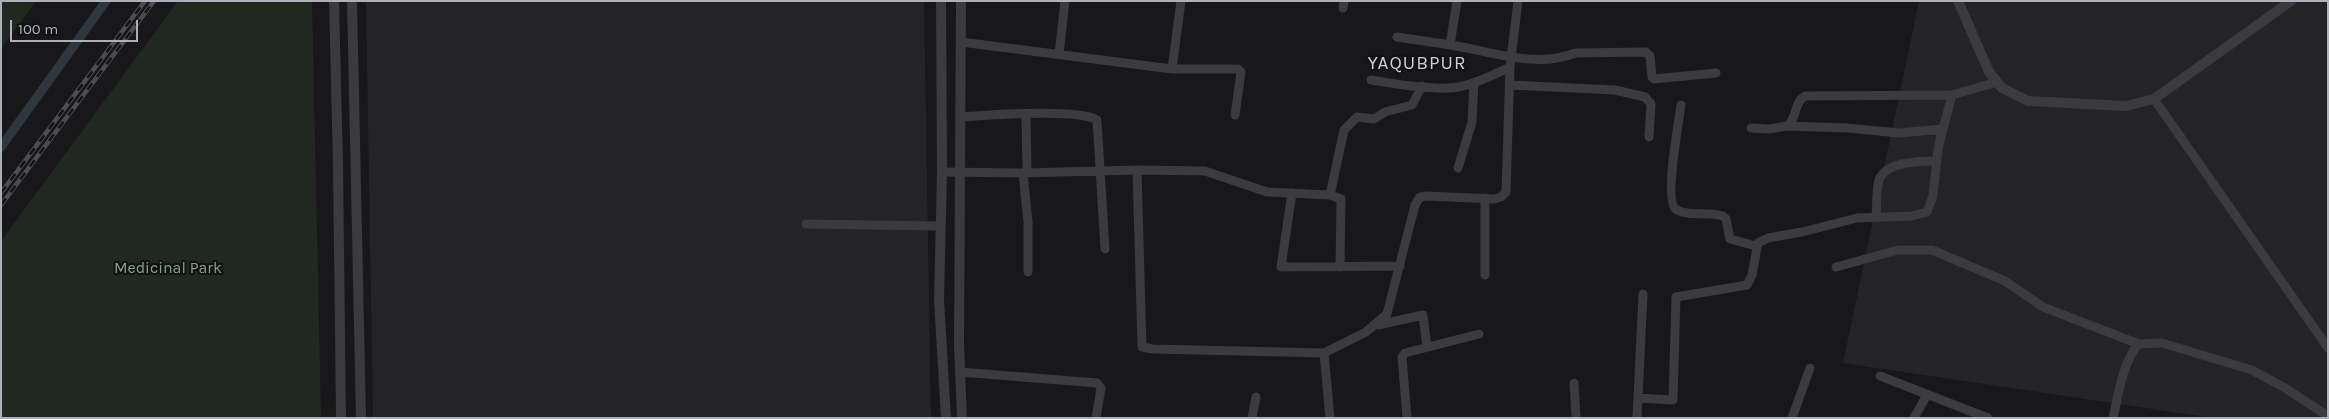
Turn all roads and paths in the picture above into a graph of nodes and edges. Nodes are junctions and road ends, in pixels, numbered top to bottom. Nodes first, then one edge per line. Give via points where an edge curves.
1 (334, 1) edge
2 (352, 1) edge
3 (941, 1) edge
4 (961, 1) edge
5 (1065, 1) edge
6 (1181, 1) edge
7 (1457, 1) edge
8 (1518, 1) edge
9 (1958, 1) edge
10 (2291, 1) edge
11 (1398, 37) dead end
12 (961, 42) junction
13 (1450, 44) junction
14 (1058, 54) junction
15 (1512, 57) junction
16 (1510, 67) junction
17 (1172, 69) junction
18 (1716, 73) dead end
19 (1371, 80) dead end
20 (1997, 82) junction
21 (1474, 83) junction
22 (1510, 85) junction
23 (1422, 86) junction
24 (1952, 95) junction
25 (2154, 98) junction
26 (1681, 105) dead end
27 (1026, 114) junction
28 (1235, 115) dead end
29 (961, 117) junction
30 (1787, 126) junction
31 (1751, 128) dead end
32 (1942, 129) junction
33 (1650, 137) dead end
34 (1937, 161) junction
35 (1458, 168) dead end
36 (1137, 170) junction
37 (1100, 171) junction
38 (942, 172) junction
39 (961, 172) junction
40 (1025, 173) junction
41 (1292, 193) junction
42 (1330, 195) junction
43 (1485, 198) junction
44 (1876, 216) junction
45 (806, 224) dead end
46 (940, 226) junction
47 (1756, 246) junction
48 (1105, 249) dead end
49 (1400, 266) junction
50 (1340, 267) junction
51 (1836, 267) dead end
52 (1028, 272) dead end
53 (1484, 275) dead end
54 (1642, 294) dead end
55 (1376, 325) junction
56 (1479, 334) dead end
57 (2139, 344) junction
58 (1427, 346) junction
59 (2328, 348) edge
60 (1324, 353) junction
61 (1810, 368) dead end
62 (960, 372) junction
63 (1880, 376) dead end
64 (1574, 383) dead end
65 (1927, 395) junction
66 (1256, 397) dead end
67 (1638, 398) junction
68 (2328, 416) edge
69 (341, 418) edge
70 (361, 418) edge
71 (946, 418) edge
72 (962, 418) edge
73 (1096, 418) edge
74 (1252, 418) edge
75 (1330, 418) edge
76 (1407, 418) edge
77 (1576, 418) edge
78 (1637, 418) edge
79 (1792, 418) edge
80 (1914, 418) edge
81 (1988, 418) edge
82 (2113, 418) edge

1 - 69 street
2 - 70 street
3 - 38 street
4 - 12 street
5 - 14 street
6 - 17 street
7 - 13 street
8 - 15 street
9 - 20 street via 1988,72
10 - 25 street
11 - 13 street
12 - 14 street
12 - 29 street
13 - 15 street
14 - 17 street
15 - 16 street
15 - 18 street via 1538,59 1568,57 1575,53 1646,52 1650,56 1653,79
16 - 21 street
16 - 22 street
17 - 28 street via 1240,69
19 - 23 street
20 - 24 street
20 - 25 street via 2002,88 2028,101 2126,106
21 - 23 street
21 - 35 street via 1472,122
22 - 33 street via 1615,90 1645,97 1650,104
22 - 43 street via 1506,192 1501,197
23 - 42 street via 1412,105 1374,118 1357,117 1344,130
24 - 30 street via 1806,96 1798,102
24 - 32 street
25 - 59 street
26 - 47 street via 1671,179 1672,207 1682,212 1723,216 1730,239
27 - 29 street
27 - 37 street via 1097,120
27 - 40 street
29 - 39 street
30 - 31 street
30 - 32 street via 1899,133
32 - 34 street
34 - 44 street via 1906,162 1882,175
34 - 44 street via 1933,196 1927,212 1912,216
36 - 37 street
36 - 41 street via 1205,171 1267,192
36 - 60 street via 1142,347
37 - 40 street
37 - 48 street
38 - 39 street
38 - 46 street
39 - 40 street
39 - 62 street
40 - 52 street
41 - 42 street
41 - 50 street via 1281,267
42 - 50 street via 1341,199
43 - 49 street via 1420,198
43 - 53 street
44 - 47 street via 1768,238
45 - 46 street
46 - 71 street via 938,300
47 - 67 street via 1752,275 1747,285 1676,297 1672,400
49 - 50 street
49 - 55 street via 1387,314
51 - 57 street via 1898,250 1932,250 2005,282 2043,307
54 - 67 street
55 - 58 street via 1423,315
55 - 60 street
56 - 58 street
57 - 68 street via 2162,343 2252,370
57 - 82 street via 2126,365
58 - 76 street via 1402,357
60 - 75 street
61 - 79 street
62 - 72 street
62 - 73 street via 1097,383 1102,388
63 - 65 street
64 - 77 street
65 - 80 street
65 - 81 street
66 - 74 street
67 - 78 street

